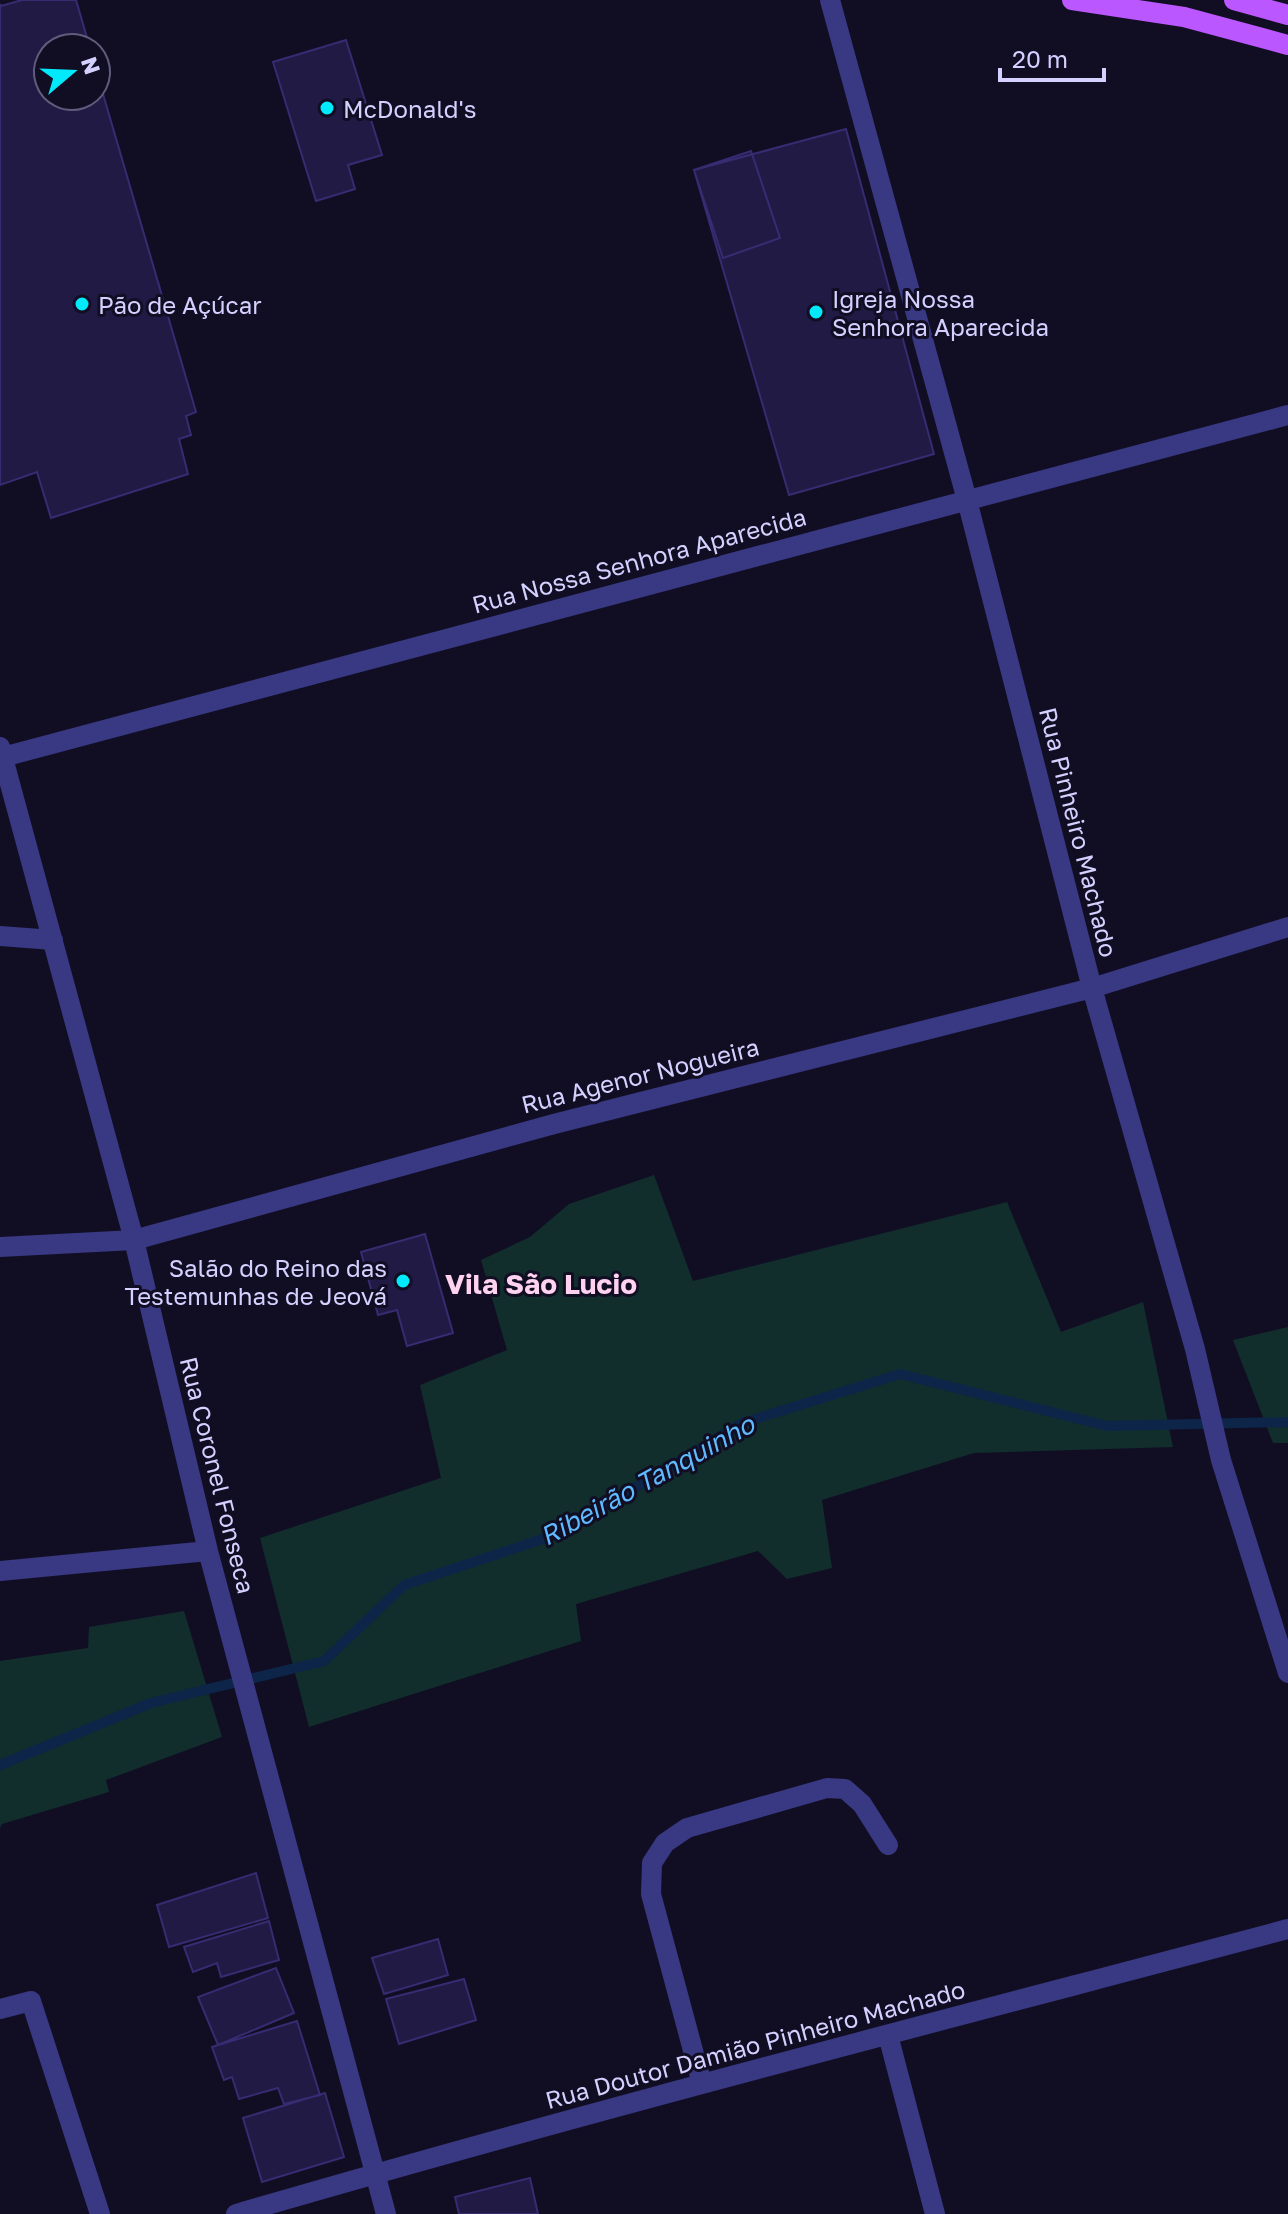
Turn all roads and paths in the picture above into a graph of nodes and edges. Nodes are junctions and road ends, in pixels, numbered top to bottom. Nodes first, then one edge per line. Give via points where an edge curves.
1 (830, 0) edge
2 (1072, 0) edge
3 (1234, 0) edge
4 (1288, 15) edge
5 (1288, 45) edge
6 (1288, 415) edge
7 (967, 500) junction
8 (1, 752) edge
9 (1288, 927) edge
10 (0, 936) edge
11 (53, 940) junction
12 (1092, 988) junction
13 (134, 1240) junction
14 (0, 1247) edge
15 (208, 1551) junction
16 (0, 1571) edge
17 (1288, 1673) edge
18 (888, 1845) dead end
19 (1288, 1929) edge
20 (0, 2009) edge
21 (888, 2035) junction
22 (702, 2084) junction
23 (375, 2173) junction
24 (100, 2214) edge
25 (236, 2214) edge
26 (386, 2214) edge
27 (935, 2214) edge

1 - 7 street, Rua Pinheiro Machado
2 - 5 main road via 1184,17
3 - 4 main road
6 - 7 street, Rua Nossa Senhora Aparecida
7 - 8 street, Rua Nossa Senhora Aparecida
7 - 12 street, Rua Pinheiro Machado
8 - 11 street, Rua Coronel Fonseca
9 - 12 street, Rua Agenor Nogueira
10 - 11 street
11 - 13 street, Rua Coronel Fonseca
12 - 13 street, Rua Agenor Nogueira via 554,1124
12 - 17 street, Rua Pinheiro Machado via 1195,1349 1221,1460
13 - 14 street, Rua Agenor Nogueira
13 - 15 street, Rua Coronel Fonseca
15 - 16 street
15 - 23 street, Rua Coronel Fonseca
18 - 22 street via 862,1804 845,1789 827,1788 687,1828 665,1843 652,1863 651,1894
19 - 21 street, Rua Doutor Damião Pinheiro Machado
20 - 24 street via 31,2001
21 - 22 street, Rua Doutor Damião Pinheiro Machado
21 - 27 street
22 - 23 street, Rua Doutor Damião Pinheiro Machado
23 - 25 street, Rua Doutor Damião Pinheiro Machado
23 - 26 street, Rua Coronel Fonseca

